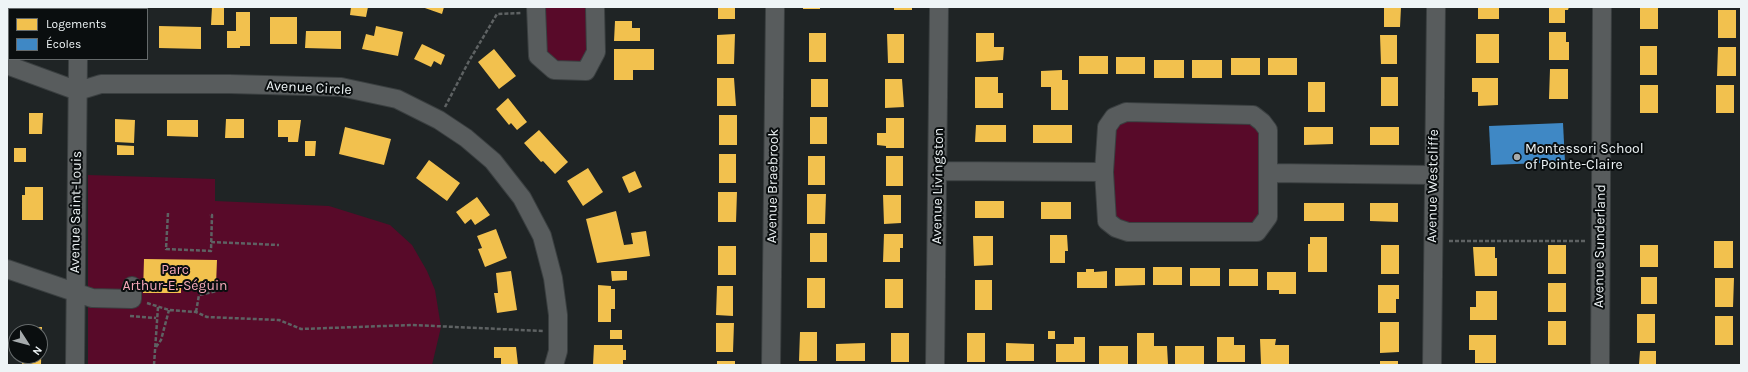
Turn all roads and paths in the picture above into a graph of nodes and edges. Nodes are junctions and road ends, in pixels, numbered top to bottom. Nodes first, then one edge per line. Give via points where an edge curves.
1 (595, 7) edge
2 (775, 7) edge
3 (939, 7) edge
4 (1436, 7) edge
5 (1602, 7) edge
6 (536, 9) edge
7 (78, 60) edge
8 (7, 65) edge
9 (78, 91) junction
10 (438, 120) junction
11 (938, 171) junction
12 (1104, 172) junction
13 (1270, 173) junction
14 (1433, 175) junction
15 (168, 213) dead end
16 (209, 215) dead end
17 (1444, 241) dead end
18 (211, 242) junction
19 (1590, 242) dead end
20 (279, 245) dead end
21 (7, 269) edge
22 (75, 291) junction
23 (217, 291) dead end
24 (136, 293) joint
25 (158, 306) junction
26 (169, 310) junction
27 (196, 312) junction
28 (558, 332) junction
29 (156, 347) junction
30 (75, 365) edge
31 (154, 365) edge
32 (554, 365) edge
33 (771, 365) edge
34 (935, 365) edge
35 (1432, 365) edge
36 (1600, 365) edge

1 - 6 street via 596,52 586,70 554,70 538,56
2 - 33 street, Avenue Braebrook
3 - 11 street, Avenue Livingston
4 - 14 street, Avenue Westcliffe
5 - 36 street, Avenue Sunderland
6 - 10 path via 497,14
7 - 9 street, Avenue Saint-Louis
8 - 9 street
9 - 10 street, Avenue Circle via 101,84 341,87 397,99
9 - 22 street, Avenue Saint-Louis
10 - 28 street, Avenue Circle via 466,138 493,161 522,198 542,236 553,278
11 - 12 street
11 - 34 street, Avenue Livingston
12 - 13 street via 1107,127 1114,117 1126,112 1253,116 1268,130
12 - 13 street via 1107,221 1116,228 1128,232 1257,232 1268,217
13 - 14 street
14 - 35 street, Avenue Westcliffe
15 - 18 path via 166,249 211,250
16 - 18 path via 212,215
17 - 19 path
18 - 20 path
21 - 22 street via 52,286
22 - 24 street via 92,298 132,299
22 - 30 street, Avenue Saint-Louis
23 - 27 path via 199,295
24 - 25 path
25 - 26 path
25 - 29 path via 154,338
26 - 27 path
26 - 29 path via 161,340
27 - 28 path via 207,317 279,320 301,329 412,325
28 - 32 street, Avenue Circle via 558,351
29 - 31 path

